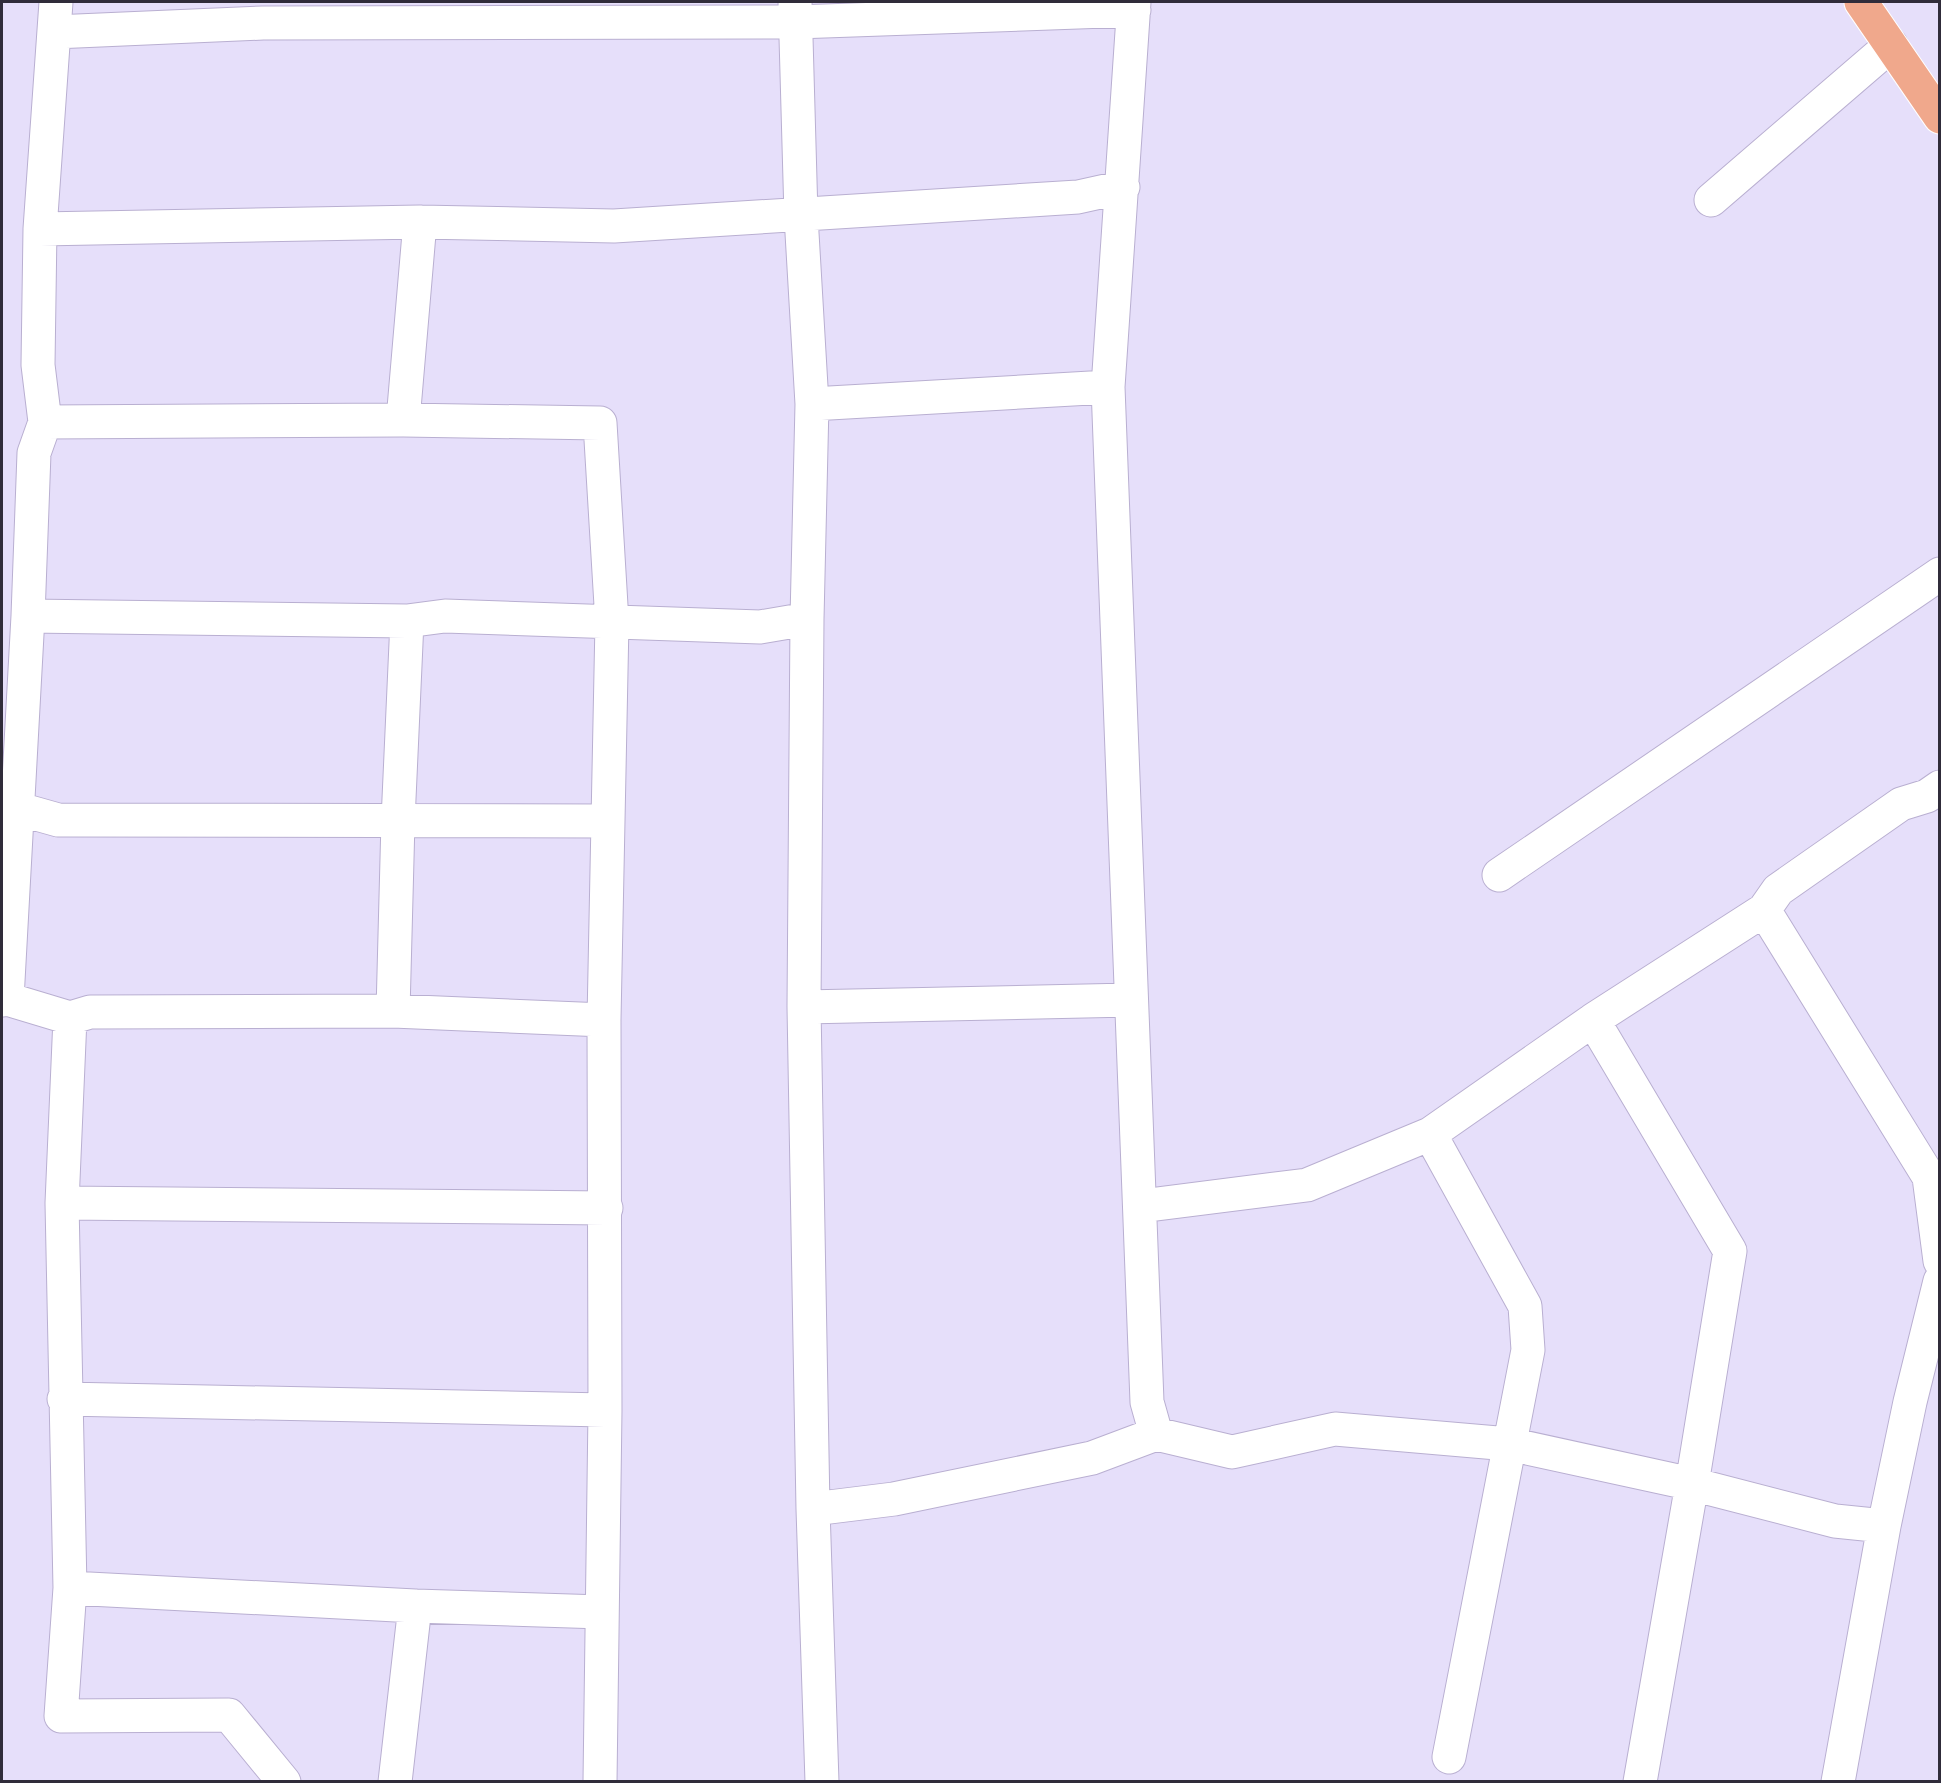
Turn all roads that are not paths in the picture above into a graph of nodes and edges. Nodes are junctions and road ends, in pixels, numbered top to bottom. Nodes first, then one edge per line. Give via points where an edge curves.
1 (1861, 2) edge
2 (1134, 6) edge
3 (796, 12) edge
4 (55, 17) edge
5 (1891, 45) junction
6 (1940, 117) edge
7 (1123, 187) junction
8 (1711, 200) dead end
9 (801, 216) junction
10 (420, 222) junction
11 (40, 229) junction
12 (1108, 387) junction
13 (812, 404) junction
14 (403, 420) junction
15 (45, 422) junction
16 (1940, 574) edge
17 (28, 616) junction
18 (807, 619) junction
19 (407, 621) junction
20 (612, 622) junction
21 (1935, 800) edge
22 (19, 809) junction
23 (398, 821) junction
24 (607, 822) junction
25 (1499, 875) dead end
26 (1764, 910) junction
27 (4, 1000) edge
28 (1131, 1000) junction
29 (804, 1007) junction
30 (393, 1011) junction
31 (70, 1018) junction
32 (604, 1020) junction
33 (1593, 1020) junction
34 (1430, 1134) junction
35 (62, 1203) junction
36 (1141, 1206) junction
37 (606, 1208) junction
38 (1940, 1262) edge
39 (1940, 1281) edge
40 (64, 1398) junction
41 (605, 1410) junction
42 (1156, 1434) junction
43 (1509, 1444) junction
44 (1692, 1484) junction
45 (813, 1509) junction
46 (1884, 1526) junction
47 (70, 1588) junction
48 (415, 1606) junction
49 (602, 1612) junction
50 (1449, 1757) dead end
51 (284, 1782) edge
52 (395, 1782) edge
53 (600, 1782) edge
54 (822, 1782) edge
55 (1640, 1782) edge
56 (1838, 1782) edge

1 - 5 highway
2 - 3 street
2 - 7 street
3 - 4 street via 263,23
3 - 9 street
4 - 11 street
5 - 6 highway
5 - 8 street
7 - 9 street via 1077,197
7 - 12 street
9 - 10 street via 614,226
9 - 13 street
10 - 11 street
10 - 14 street
11 - 15 street via 38,365
12 - 13 street
12 - 28 street
13 - 18 street
14 - 15 street
14 - 20 street via 600,423
15 - 17 street via 34,453
16 - 25 street
17 - 19 street
17 - 22 street
18 - 20 street via 760,627
18 - 29 street
19 - 20 street via 445,616
19 - 23 street
20 - 24 street
21 - 26 street via 1901,804 1778,890
22 - 23 street via 58,820
22 - 27 street
23 - 24 street
23 - 30 street
24 - 32 street
26 - 33 street
26 - 38 street via 1929,1177
27 - 31 street
28 - 29 street
28 - 36 street
29 - 45 street
30 - 31 street via 90,1012
30 - 32 street
31 - 35 street
32 - 37 street
33 - 34 street
33 - 44 street via 1730,1251
34 - 36 street via 1307,1185
34 - 43 street via 1525,1306 1528,1350
35 - 37 street
35 - 40 street
36 - 42 street via 1147,1402
37 - 41 street
39 - 46 street
40 - 41 street
40 - 47 street
41 - 49 street
42 - 43 street via 1232,1452 1335,1429
42 - 45 street via 1092,1458 894,1498
43 - 44 street
43 - 50 street
44 - 46 street via 1835,1521
44 - 55 street
45 - 54 street
46 - 56 street
47 - 48 street
47 - 51 street via 61,1716 229,1715
48 - 49 street
48 - 52 street
49 - 53 street

